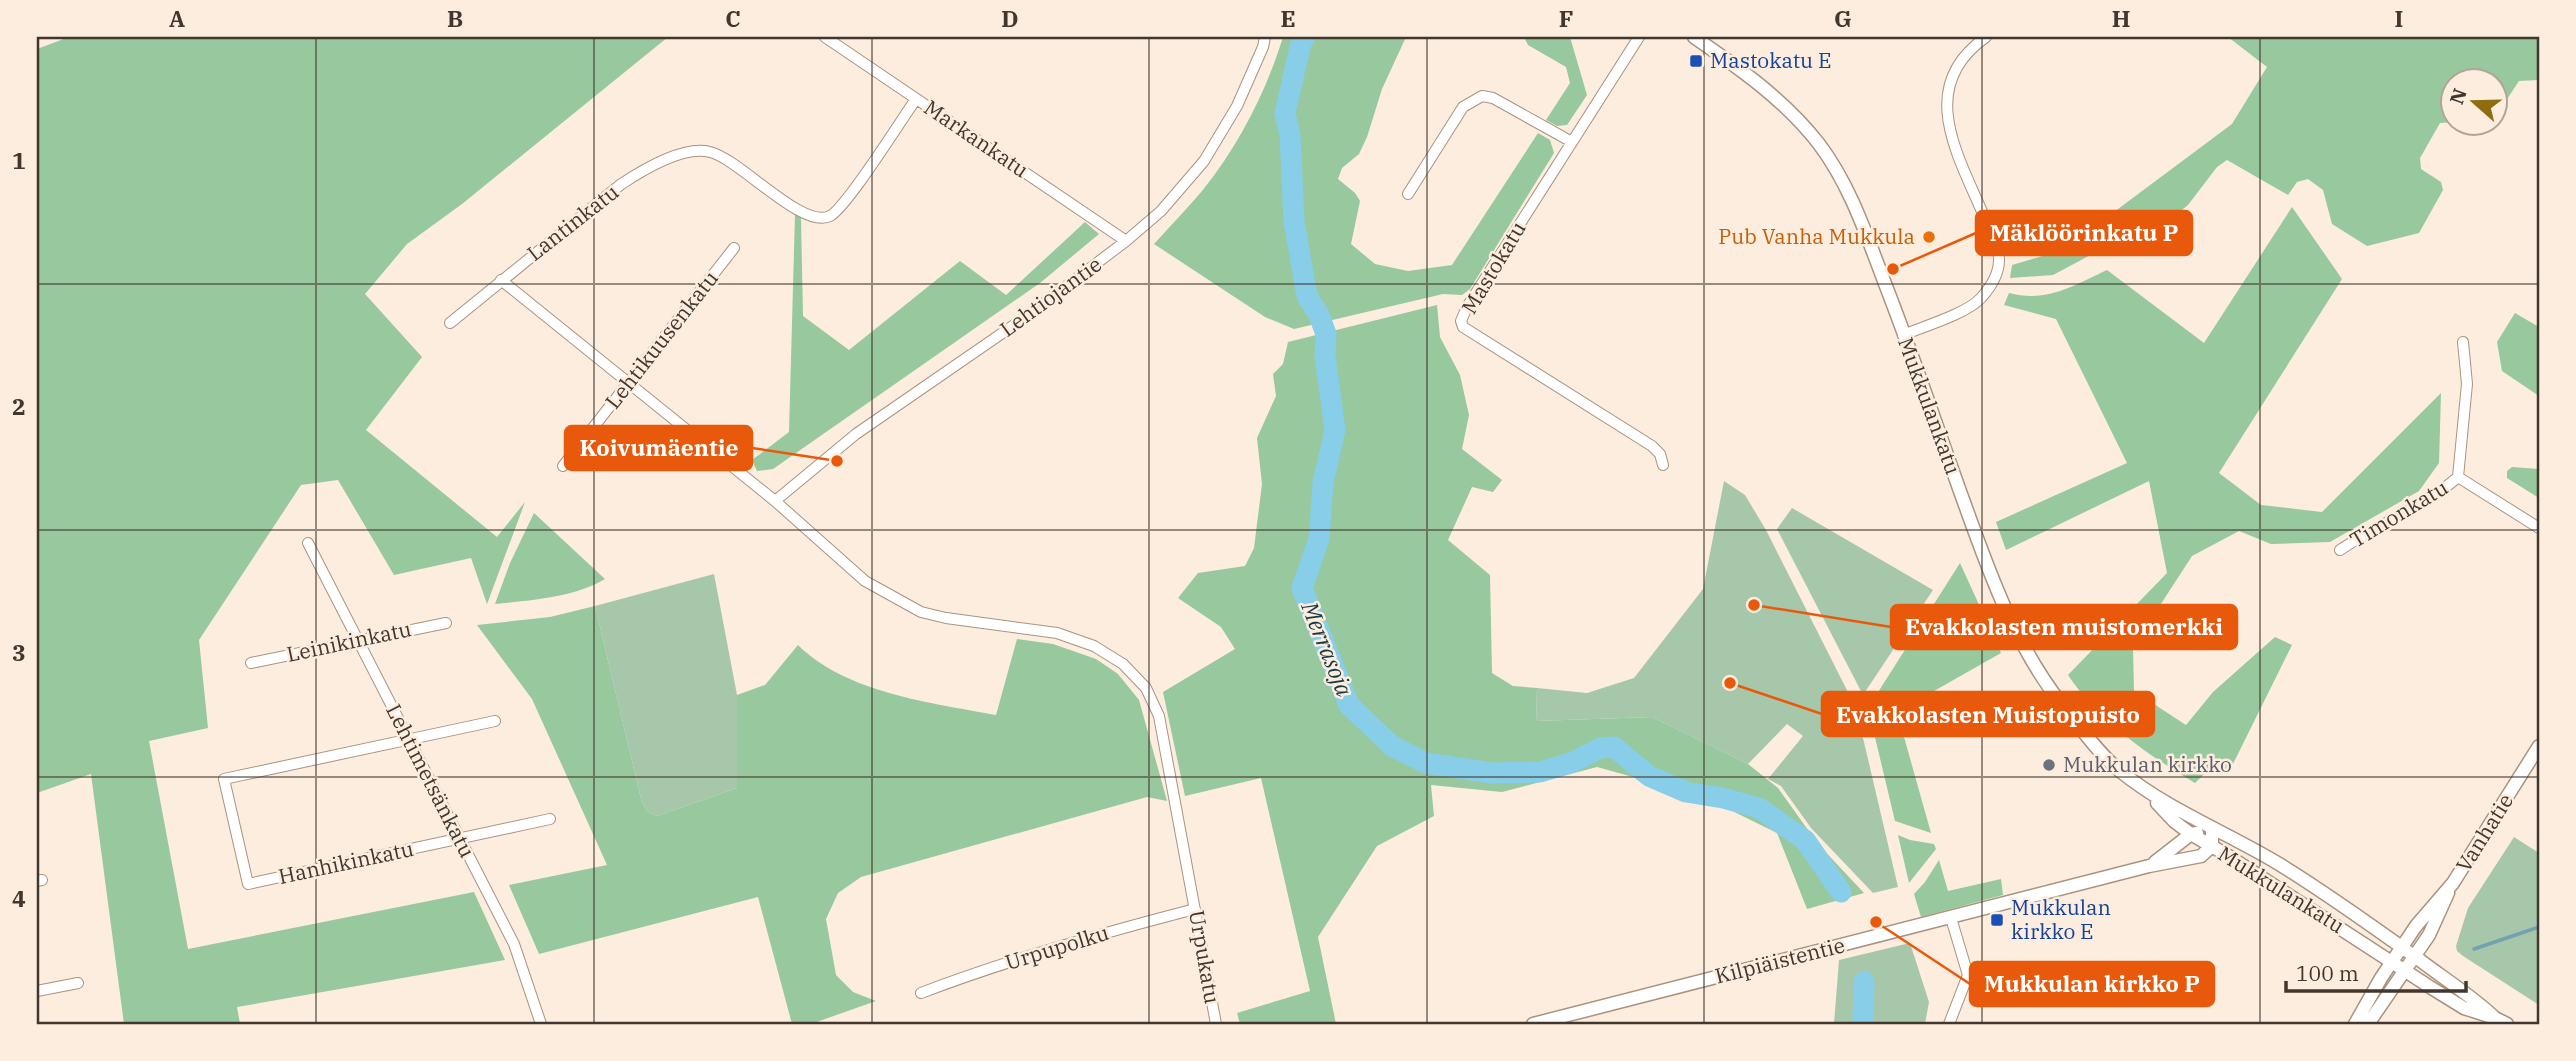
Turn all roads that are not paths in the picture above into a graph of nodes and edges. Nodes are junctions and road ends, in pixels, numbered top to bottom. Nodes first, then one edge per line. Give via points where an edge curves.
1 (825, 37) edge
2 (1265, 37) edge
3 (1639, 37) edge
4 (1694, 37) edge
5 (1986, 37) edge
6 (916, 99) junction
7 (1572, 142) junction
8 (1408, 194) dead end
9 (1126, 241) junction
10 (734, 248) dead end
11 (501, 280) junction
12 (450, 323) dead end
13 (1903, 335) junction
14 (2463, 342) dead end
15 (629, 383) junction
16 (1663, 465) dead end
17 (563, 466) dead end
18 (2458, 477) junction
19 (775, 501) junction
20 (2539, 528) edge
21 (308, 543) dead end
22 (2340, 550) dead end
23 (446, 623) dead end
24 (357, 639) junction
25 (251, 663) dead end
26 (495, 721) dead end
27 (407, 738) junction
28 (2539, 746) edge
29 (2148, 791) junction
30 (550, 819) dead end
31 (2212, 828) junction
32 (2191, 834) junction
33 (460, 839) junction
34 (2212, 846) junction
35 (2149, 866) junction
36 (2453, 883) junction
37 (1195, 909) junction
38 (1951, 918) junction
39 (2402, 947) junction
40 (2415, 957) junction
41 (2392, 961) junction
42 (2405, 970) junction
43 (78, 982) dead end
44 (37, 991) edge
45 (920, 992) dead end
46 (2495, 1017) junction
47 (541, 1024) edge
48 (1216, 1024) edge
49 (1532, 1024) edge
50 (1950, 1024) edge
51 (2355, 1024) edge
52 (2368, 1024) edge
53 (2507, 1024) edge

1 - 6 street, Markankatu
2 - 9 street, Lehtiojantie via 1237,106 1204,161 1161,211
3 - 7 street, Mastokatu
4 - 13 street, Mukkulankatu via 1751,77 1818,143 1856,209
5 - 13 street via 1962,58 1952,75 1947,121 1953,146 1995,241 1999,260 1994,280 1979,300 1966,308
6 - 9 street, Markankatu
6 - 11 street, Lantinkatu via 831,215 820,219 777,198 742,168 710,152 697,151 648,167 620,185
7 - 8 street via 1482,96 1463,107
7 - 16 street, Mastokatu via 1461,321 1463,327 1652,446
9 - 19 street, Lehtiojantie via 856,434
10 - 15 street, Lehtikuusenkatu
11 - 12 street, Lantinkatu
11 - 15 street, Urpukatu
13 - 29 street, Mukkulankatu via 2008,616 2061,704 2117,769
14 - 18 street, Timonkatu via 2467,384
15 - 17 street, Lehtikuusenkatu
15 - 19 street, Urpukatu
18 - 20 street, Timonkatu
18 - 22 street, Timonkatu
19 - 37 street, Urpukatu via 864,581 921,612 1057,633 1094,646 1123,664 1146,688 1159,716
21 - 24 street, Lehtimetsänkatu
23 - 24 street, Leinikinkatu
24 - 25 street, Leinikinkatu
24 - 27 street, Lehtimetsänkatu
26 - 27 street
27 - 33 street, Lehtimetsänkatu
27 - 33 street, Hanhikinkatu via 224,779 248,884
28 - 36 street, Vanhatie
29 - 31 street, Mukkulankatu
29 - 32 street, Mukkulankatu
30 - 33 street, Hanhikinkatu
31 - 32 street, Kilpiäistentie
31 - 34 street
31 - 39 street, Mukkulankatu via 2280,865
32 - 34 street, Mukkulankatu
32 - 35 street, Kilpiäistentie
33 - 47 street, Lehtimetsänkatu via 513,944
34 - 35 street, Kilpiäistentie via 2201,856
34 - 41 street, Mukkulankatu
35 - 38 street, Kilpiäistentie
36 - 39 street, Vanhatie
36 - 40 street, Vanhatie
37 - 45 street, Urpupolku via 1109,931
37 - 48 street, Urpukatu
38 - 49 street, Kilpiäistentie
38 - 50 street via 1968,975
39 - 40 street, Mukkulankatu
39 - 41 street, Vanhatie
40 - 42 street, Vanhatie
40 - 46 street, Mukkulankatu
41 - 42 street, Mukkulankatu
41 - 51 street, Vanhatie
42 - 46 street, Mukkulankatu via 2465,1009
42 - 52 street, Vanhatie
43 - 44 street
46 - 53 street, Mukkulankatu

